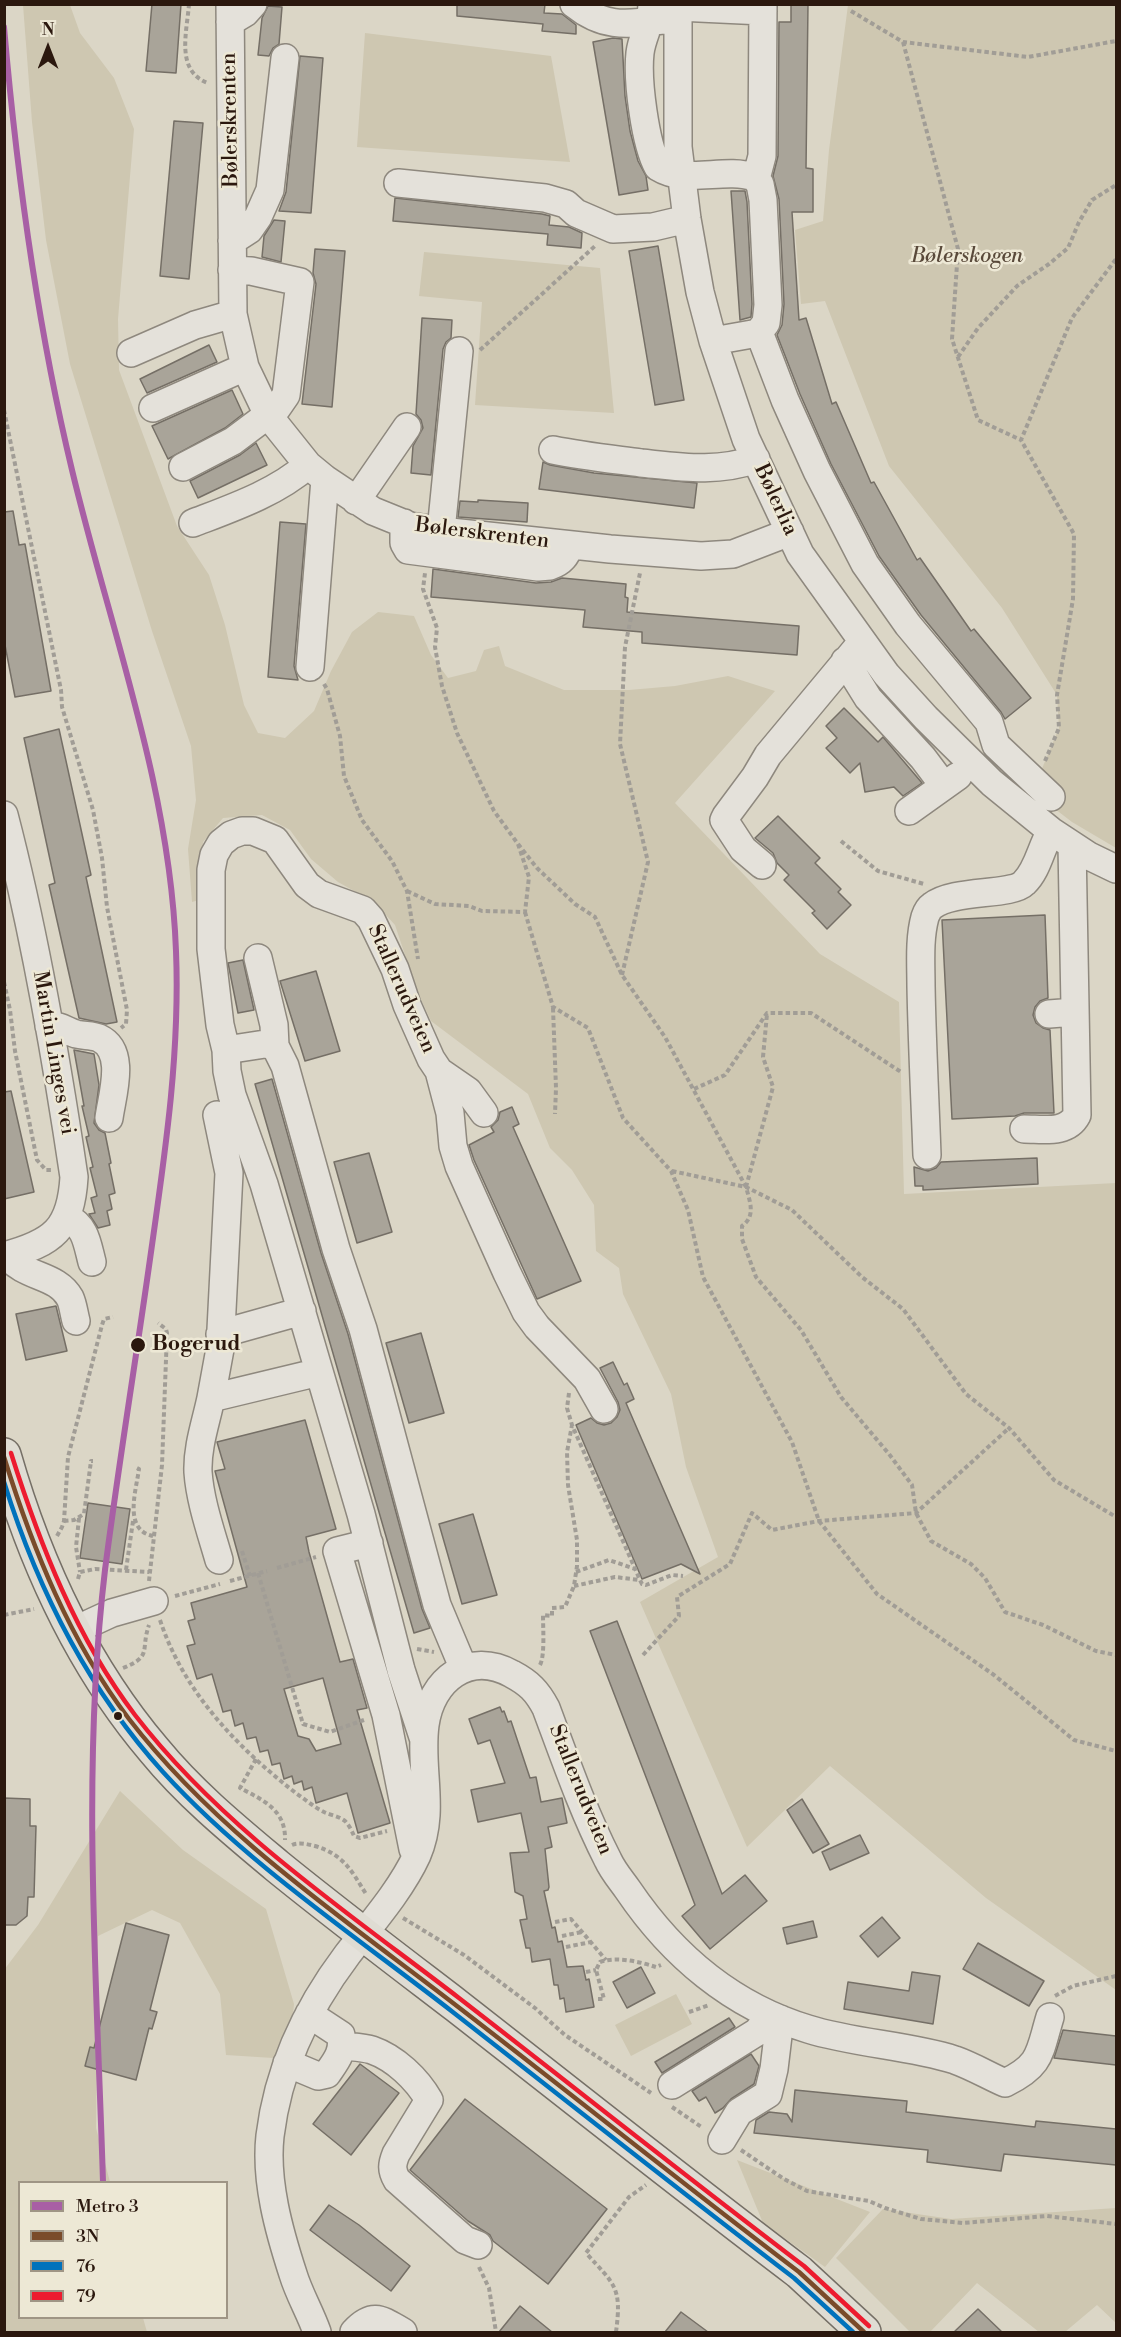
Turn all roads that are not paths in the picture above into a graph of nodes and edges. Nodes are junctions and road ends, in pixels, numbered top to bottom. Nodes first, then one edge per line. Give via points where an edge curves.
1 (253, 4) edge
2 (574, 4) edge
3 (763, 8) edge
4 (678, 10) edge
5 (230, 13) edge
6 (651, 13) edge
7 (285, 58) dead end
8 (682, 176) junction
9 (756, 179) junction
10 (398, 183) dead end
11 (687, 219) junction
12 (232, 241) junction
13 (232, 270) junction
14 (233, 314) junction
15 (759, 332) junction
16 (713, 341) junction
17 (131, 353) dead end
18 (458, 356) road end
19 (245, 367) junction
20 (153, 408) dead end
21 (268, 415) junction
22 (407, 427) dead end
23 (553, 450) dead end
24 (756, 459) junction
25 (183, 467) dead end
26 (316, 472) junction
27 (356, 501) junction
28 (193, 523) dead end
29 (790, 532) junction
30 (443, 544) junction
31 (853, 652) junction
32 (310, 666) road end
33 (996, 745) junction
34 (970, 762) junction
35 (944, 786) junction
36 (1043, 789) road end
37 (909, 811) dead end
38 (4, 815) edge
39 (1062, 838) junction
40 (10, 856) edge
41 (762, 864) dead end
42 (1116, 869) edge
43 (258, 958) dead end
44 (49, 1026) junction
45 (275, 1046) junction
46 (226, 1050) junction
47 (439, 1071) junction
48 (484, 1113) dead end
49 (217, 1115) dead end
50 (109, 1118) dead end
51 (1024, 1130) dead end
52 (927, 1155) dead end
53 (67, 1218) junction
54 (6, 1256) edge
55 (92, 1262) dead end
56 (302, 1311) junction
57 (76, 1321) dead end
58 (220, 1334) junction
59 (319, 1372) junction
60 (211, 1398) junction
61 (604, 1409) dead end
62 (4, 1455) edge
63 (369, 1543) junction
64 (219, 1560) dead end
65 (154, 1601) road end
66 (73, 1631) junction
67 (461, 1661) junction
68 (424, 1741) junction
69 (415, 1859) junction
70 (364, 1934) junction
71 (1053, 2006) road end
72 (309, 2014) junction
73 (775, 2018) junction
74 (343, 2046) junction
75 (288, 2063) junction
76 (672, 2085) dead end
77 (722, 2139) dead end
78 (472, 2242) road end
79 (316, 2332) edge
80 (354, 2332) edge
81 (403, 2332) edge
82 (864, 2332) edge

1 - 5 street via 245,13
2 - 6 street via 588,16 616,24
3 - 4 street
3 - 9 street via 762,156
4 - 6 street
4 - 8 street, Bølerlia via 677,106
5 - 12 street, Bølerskrenten
6 - 8 street via 639,65 652,156 658,167
7 - 12 street via 270,190 249,230
8 - 9 street via 748,175
8 - 11 street, Bølerlia
9 - 15 street via 763,200 768,305 766,323
10 - 11 street via 545,198 566,204 576,213 613,229 653,227
11 - 16 street, Bølerlia
12 - 13 street, Bølerskrenten
13 - 14 street, Bølerskrenten
13 - 21 street via 300,282 289,389
14 - 17 street via 195,325
14 - 19 street, Bølerskrenten
15 - 16 street
15 - 33 street via 822,482 865,564 908,625 989,722
16 - 24 street, Bølerlia
18 - 30 street
19 - 20 street
19 - 21 street, Bølerskrenten
21 - 25 street via 233,441
21 - 26 street, Bølerskrenten
22 - 27 street
23 - 24 street via 696,469
24 - 29 street, Bølerlia
26 - 27 street, Bølerskrenten
26 - 28 street
26 - 32 street
27 - 30 street, Bølerskrenten
29 - 30 street, Bølerskrenten via 733,554 701,556 570,545
29 - 31 street, Bølerlia
31 - 34 street, Bølerlia via 886,674
31 - 35 street via 868,698
31 - 41 street via 768,755 724,820 743,849
33 - 34 street via 977,752
33 - 36 street
34 - 35 street
34 - 39 street, Bølerlia
35 - 37 street
38 - 40 street, Martin Linges vei
39 - 42 street, Bølerlia
39 - 51 street via 1062,1013 1077,1115 1066,1128
39 - 52 street via 1043,843 1023,885 961,896 932,906 925,915 921,954
40 - 44 street, Martin Linges vei via 24,889
43 - 45 street via 274,1025
44 - 50 street via 57,1025 108,1044 114,1056 115,1073
44 - 53 street, Martin Linges vei via 72,1170 72,1200
45 - 46 street
45 - 67 street via 285,1066 336,1249 363,1329 437,1605
46 - 47 street, Stallerudveien via 211,949 211,870 221,843 231,835 253,831 275,840 313,890 363,910 371,919
46 - 56 street, Stallerudveien via 232,1095 264,1184
47 - 48 street via 468,1091
47 - 61 street, Stallerudveien via 459,1166 526,1312 597,1393
49 - 58 street via 229,1173
53 - 54 street via 42,1242
53 - 55 street via 83,1231
54 - 57 street via 28,1273 52,1280 70,1297
56 - 58 street
56 - 59 street, Stallerudveien
58 - 60 street
59 - 60 street
59 - 63 street, Stallerudveien
60 - 64 street via 198,1470
62 - 66 main road via 27,1528
63 - 68 street, Stallerudveien via 401,1670
63 - 69 street via 337,1551 385,1713
65 - 66 street via 112,1613
66 - 70 main road via 133,1724 185,1784 237,1834
67 - 68 street, Stallerudveien via 430,1706
67 - 73 street, Stallerudveien via 504,1669 530,1683 546,1708 609,1863 645,1915 707,1978
68 - 69 street, Stallerudveien via 428,1800 423,1838
69 - 70 street, Stallerudveien
70 - 72 street, Stallerudveien
70 - 82 main road via 799,2272
71 - 73 street, Stallerudveien via 1033,2065 1005,2083 958,2061 863,2043
72 - 74 street via 341,2035
72 - 75 street, Stallerudveien
73 - 76 street
73 - 77 street via 774,2069 768,2094 739,2112
74 - 75 street via 327,2074 318,2076
74 - 78 street via 371,2049 394,2062 421,2086 429,2100 396,2154 393,2173
75 - 79 street, Stallerudveien via 276,2100 270,2138 273,2197 293,2276
80 - 81 street via 372,2319 380,2319

